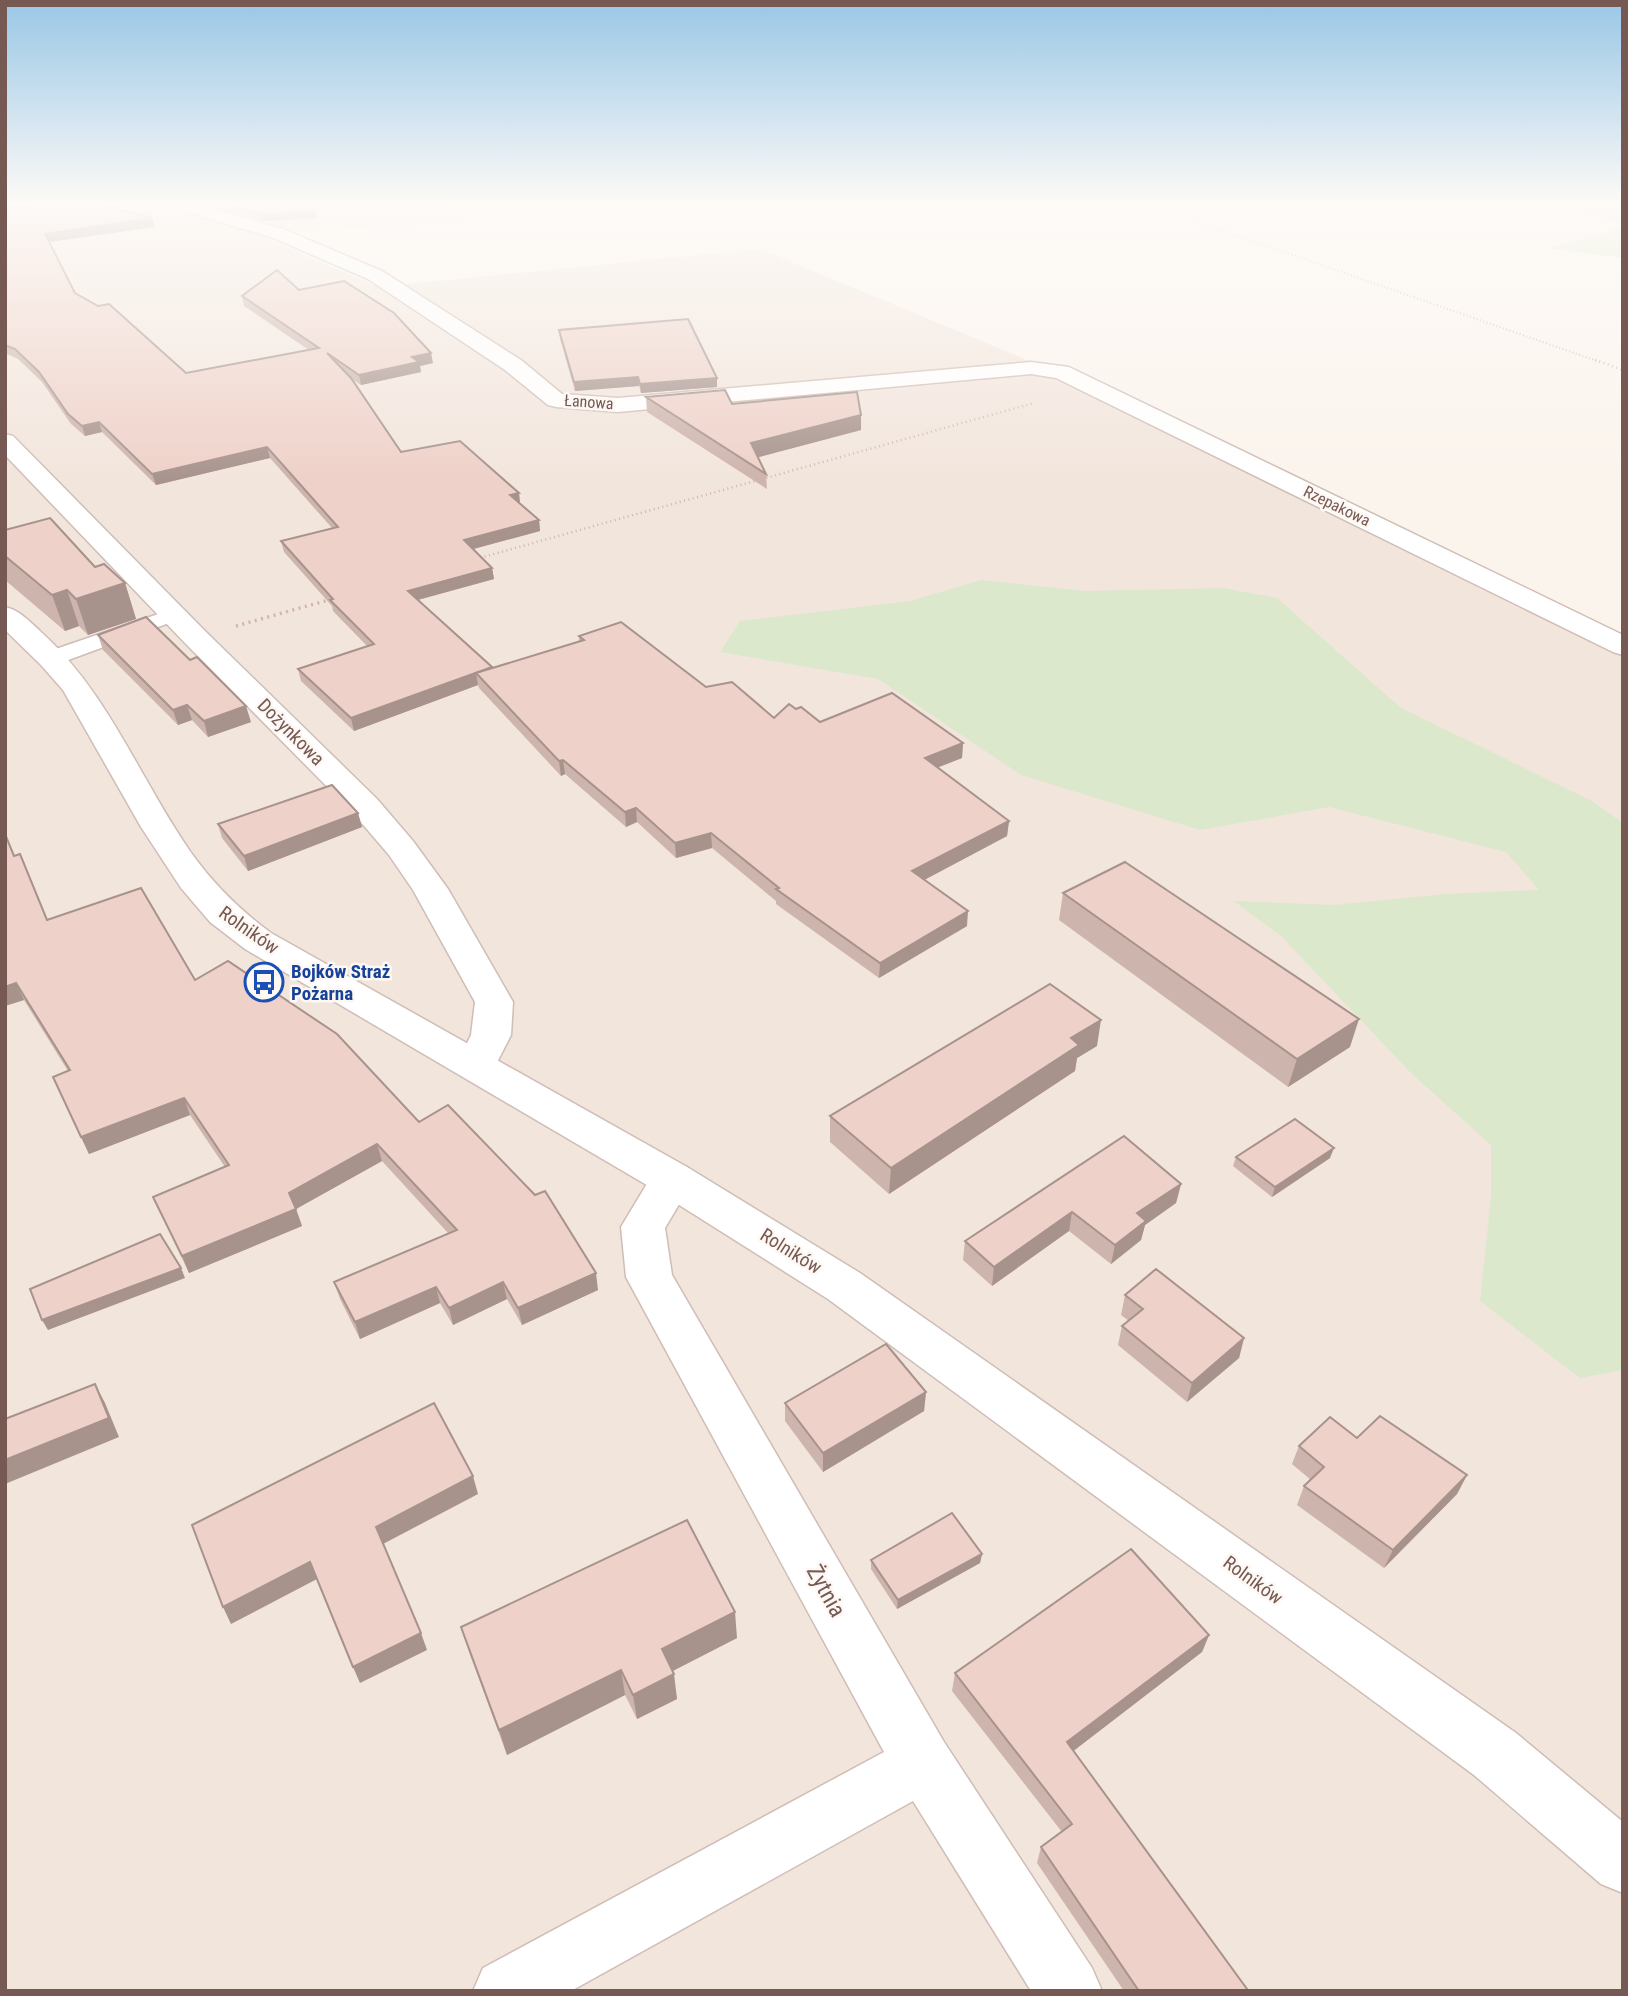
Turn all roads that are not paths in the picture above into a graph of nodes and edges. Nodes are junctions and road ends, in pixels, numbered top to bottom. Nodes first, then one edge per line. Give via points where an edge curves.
1 (408, 297) edge
2 (1050, 369) joint
3 (5, 441) edge
4 (5, 615) edge
5 (173, 615) junction
6 (1623, 646) edge
7 (52, 658) junction
8 (475, 1066) junction
9 (672, 1179) junction
10 (923, 1763) junction
11 (1623, 1862) edge
12 (506, 1991) edge
13 (1069, 1991) edge

1 - 2 street, Łanowa via 513,365 549,396 566,403 618,405
2 - 6 street, Rzepakowa
3 - 5 street, Dożynkowa
4 - 7 street, Rolników
5 - 7 lane
5 - 8 street, Dożynkowa via 365,806 430,890 494,1002 491,1035
7 - 8 street, Rolników via 75,686 173,850 212,904 258,941
8 - 9 street, Rolników
9 - 10 street, Żytnia via 643,1227 649,1277
9 - 11 street, Rolników via 866,1301 1495,1754
10 - 12 street
10 - 13 street, Żytnia

